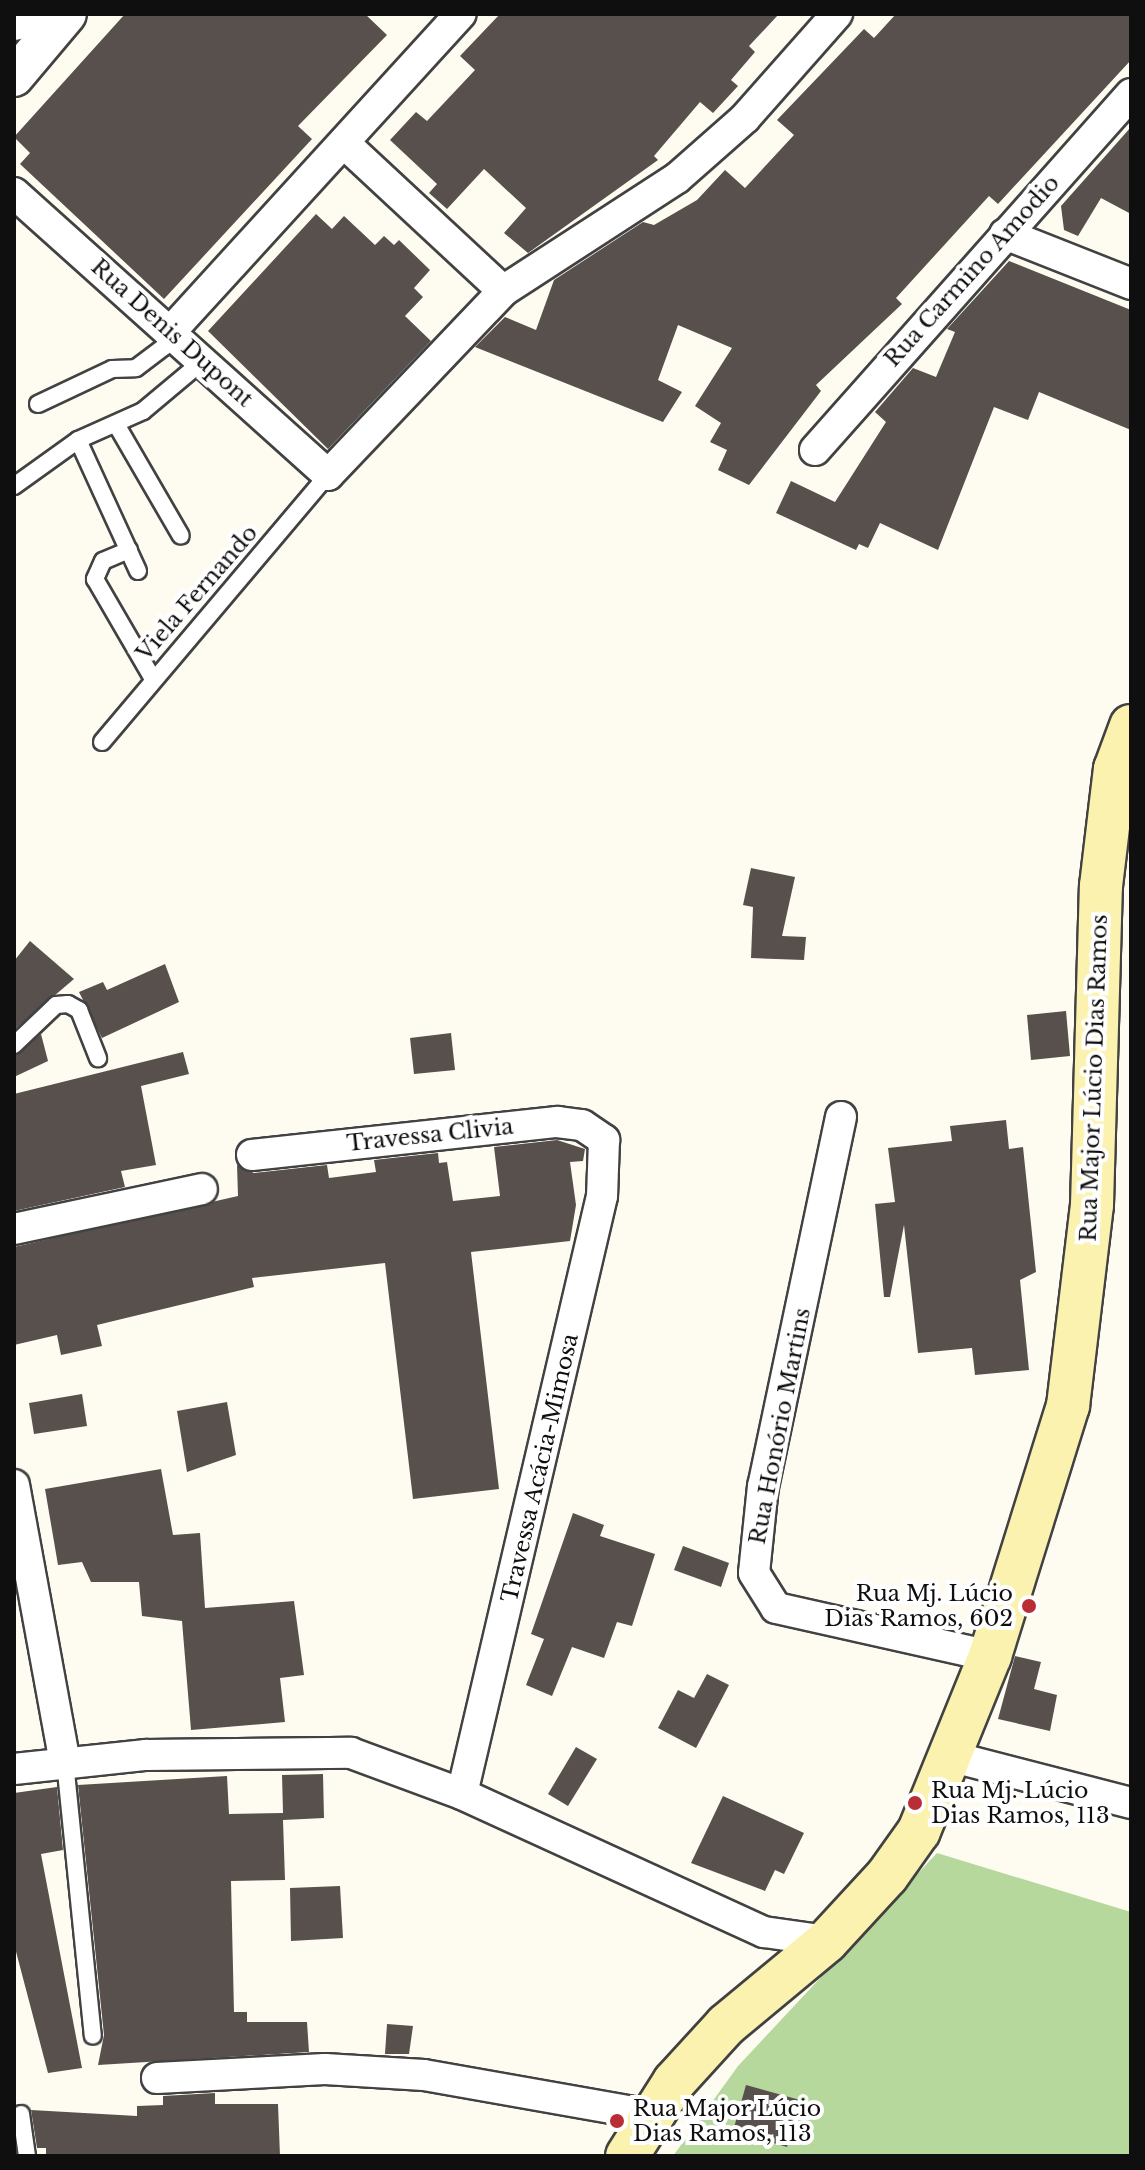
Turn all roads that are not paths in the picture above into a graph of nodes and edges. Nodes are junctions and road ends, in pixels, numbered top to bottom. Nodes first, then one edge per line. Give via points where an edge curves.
1 (65, 14) edge
2 (461, 14) edge
3 (837, 14) edge
4 (14, 25) edge
5 (14, 77) edge
6 (1131, 94) edge
7 (344, 143) junction
8 (14, 193) edge
9 (1005, 234) junction
10 (1131, 284) edge
11 (503, 291) junction
12 (172, 330) junction
13 (204, 360) junction
14 (38, 404) dead end
15 (116, 424) junction
16 (78, 440) junction
17 (815, 450) dead end
18 (328, 475) junction
19 (14, 486) edge
20 (181, 536) dead end
21 (129, 550) junction
22 (138, 571) dead end
23 (153, 679) junction
24 (1131, 726) edge
25 (102, 742) dead end
26 (14, 1045) edge
27 (98, 1058) dead end
28 (841, 1117) dead end
29 (604, 1140) joint
30 (252, 1155) dead end
31 (202, 1189) dead end
32 (14, 1229) edge
33 (14, 1485) edge
34 (990, 1656) junction
35 (949, 1756) junction
36 (65, 1762) junction
37 (14, 1769) edge
38 (462, 1794) junction
39 (1131, 1803) edge
40 (764, 1932) junction
41 (827, 1941) junction
42 (779, 1981) junction
43 (93, 2036) dead end
44 (157, 2078) dead end
45 (21, 2114) dead end
46 (650, 2115) junction
47 (27, 2156) edge
48 (627, 2156) edge

1 - 4 street
1 - 5 street
2 - 7 street
3 - 11 street via 745,118 677,178
6 - 9 street, Rua Carmino Amodio
7 - 11 street
7 - 12 street
8 - 12 street, Rua Denis Dupont
9 - 10 street
9 - 17 street, Rua Carmino Amodio
11 - 18 street
12 - 13 street, Rua Denis Dupont
12 - 14 lane via 164,347 136,368 112,369
13 - 15 lane
13 - 18 street, Rua Denis Dupont
15 - 16 lane
15 - 20 lane
16 - 19 lane
16 - 21 lane
18 - 23 lane, Viela Fernando
21 - 22 lane
21 - 23 lane via 103,561 95,579
23 - 25 lane, Viela Fernando
24 - 34 main road, Rua Major Lúcio Dias Ramos via 1115,769 1101,886 1092,1205 1068,1406
26 - 27 lane via 56,1005 68,1004 79,1010
28 - 34 street, Rua Honório Martins via 763,1486 754,1573 776,1608
29 - 30 street, Travessa Clivia via 582,1125 557,1122
29 - 38 street, Travessa Acácia-Mimosa via 602,1196
31 - 32 street
33 - 36 street
34 - 35 main road, Rua Major Lúcio Dias Ramos
35 - 39 street
35 - 41 main road, Rua Major Lúcio Dias Ramos via 919,1831
36 - 37 street
36 - 38 street via 293,1749 351,1753
36 - 43 lane
38 - 40 street
40 - 41 street
40 - 42 street
41 - 42 main road, Rua Major Lúcio Dias Ramos
42 - 46 main road, Rua Major Lúcio Dias Ramos via 726,2025
44 - 46 street via 325,2069 424,2075
45 - 47 lane
46 - 48 main road, Rua Major Lúcio Dias Ramos

